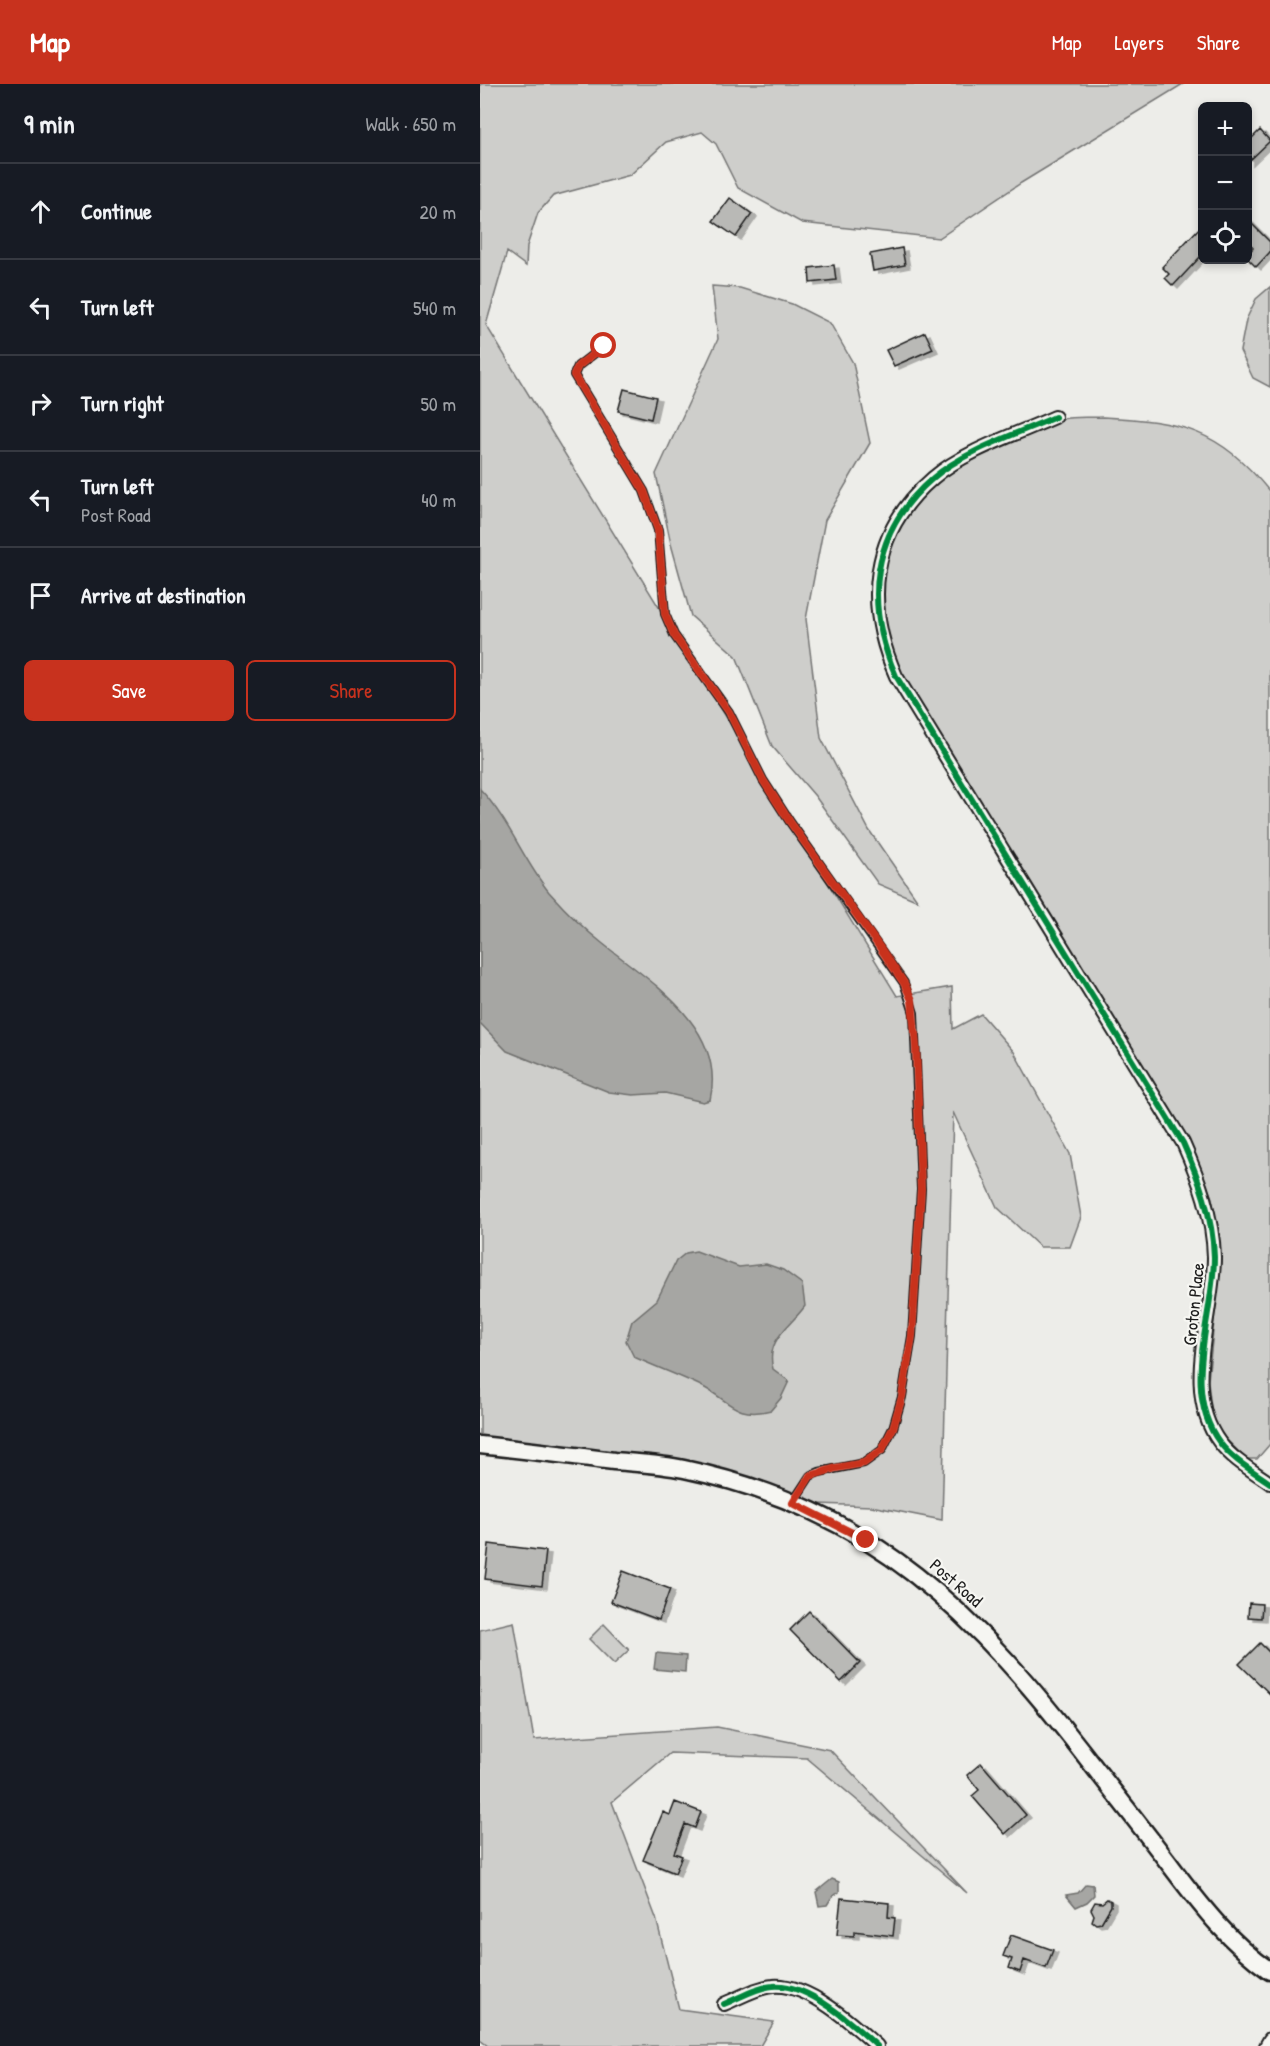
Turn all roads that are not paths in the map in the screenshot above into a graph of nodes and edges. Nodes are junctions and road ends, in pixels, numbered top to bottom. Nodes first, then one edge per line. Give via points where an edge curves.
1 (604, 346) dead end
2 (1055, 417) dead end
3 (480, 1445) edge
4 (1270, 1482) edge
5 (793, 1503) junction
6 (1270, 1971) edge
7 (724, 2004) dead end
8 (1270, 2039) edge
9 (877, 2046) edge
10 (1266, 2046) edge

1 - 5 lane via 578,366 574,375 644,491 658,530 665,614 674,635 729,712 763,780 790,822 904,983 914,1013 921,1189 912,1336 902,1397 882,1450 864,1463 810,1476
2 - 4 street, Groton Place via 958,461 934,477 907,504 891,531 879,566 877,622 882,646 896,676 1183,1143 1208,1211 1213,1274 1201,1378 1202,1404 1221,1444
3 - 5 main road, Post Road via 682,1468 737,1482
5 - 6 main road, Post Road via 888,1554 969,1619 1048,1707 1201,1906
7 - 9 street via 762,1989 784,1987 814,1997
8 - 10 street

